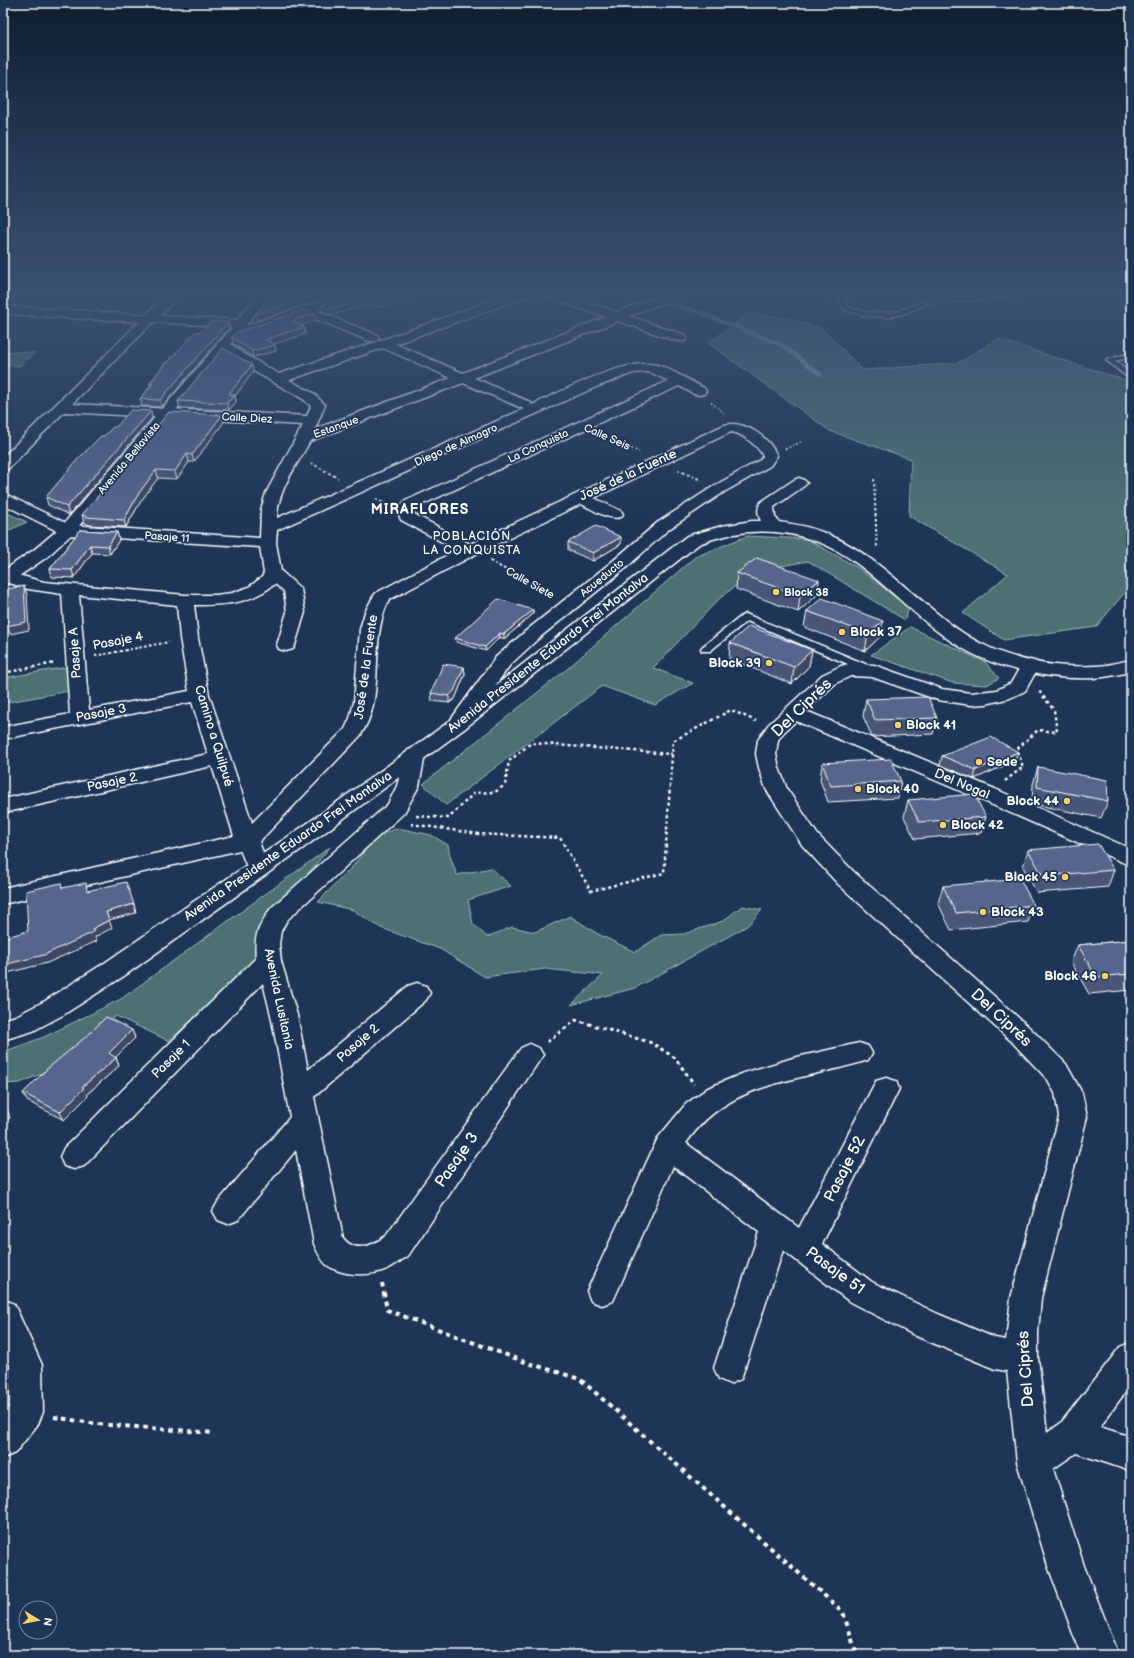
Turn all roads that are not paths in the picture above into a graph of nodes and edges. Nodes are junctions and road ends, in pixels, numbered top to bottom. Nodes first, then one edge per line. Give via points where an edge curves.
1 (99, 369) edge
2 (203, 369) edge
3 (261, 369) edge
4 (303, 369) edge
5 (442, 369) edge
6 (483, 369) edge
7 (630, 369) edge
8 (656, 369) edge
9 (1121, 369) edge
10 (461, 378) junction
11 (1131, 378) edge
12 (278, 379) junction
13 (679, 381) junction
14 (699, 391) road end
15 (525, 405) dead end
16 (61, 408) junction
17 (167, 413) junction
18 (312, 421) junction
19 (304, 438) junction
20 (770, 456) joint
21 (3, 466) edge
22 (799, 483) dead end
23 (580, 497) junction
24 (3, 498) edge
25 (615, 514) dead end
26 (775, 527) junction
27 (67, 530) junction
28 (268, 536) junction
29 (470, 550) junction
30 (273, 573) junction
31 (5, 578) edge
32 (70, 589) junction
33 (185, 600) junction
34 (286, 645) dead end
35 (706, 649) dead end
36 (1131, 666) edge
37 (1028, 670) junction
38 (874, 671) junction
39 (199, 695) junction
40 (80, 717) junction
41 (784, 721) junction
42 (457, 725) junction
43 (3, 733) edge
44 (415, 755) junction
45 (220, 758) junction
46 (3, 806) edge
47 (247, 841) junction
48 (1131, 858) edge
49 (258, 868) junction
50 (3, 896) edge
51 (269, 961) junction
52 (418, 993) dead end
53 (3, 1030) edge
54 (860, 1053) dead end
55 (530, 1055) road end
56 (886, 1088) dead end
57 (299, 1094) junction
58 (304, 1121) junction
59 (668, 1146) junction
60 (74, 1157) dead end
61 (228, 1211) dead end
62 (775, 1228) junction
63 (804, 1249) junction
64 (377, 1259) joint
65 (602, 1291) dead end
66 (3, 1314) edge
67 (1022, 1358) junction
68 (1131, 1358) edge
69 (730, 1368) dead end
70 (1073, 1435) junction
71 (3, 1441) edge
72 (1131, 1454) edge
73 (1034, 1462) junction
74 (1100, 1655) edge

1 - 16 street
2 - 17 street, Avenida Bellavista
3 - 12 street
4 - 12 street
5 - 10 street
6 - 10 street, Estanque
7 - 28 street, Diego de Almagro via 592,384
8 - 13 street, Diego de Almagro
9 - 11 lane
10 - 15 street
10 - 19 street, Estanque
12 - 18 street via 308,396 318,405
13 - 14 street
13 - 29 street, La Conquista via 411,504 405,510 407,517
16 - 17 street, Calle Diez
16 - 21 street
17 - 18 street, Calle Diez
17 - 27 street, Avenida Bellavista
18 - 19 street
19 - 28 street via 274,493 269,510
20 - 23 street, José de la Fuente via 767,449 736,428 658,460
20 - 42 street, Acueducto via 765,463 663,526 569,604 503,661
22 - 26 street via 767,505 766,516
23 - 25 street
23 - 29 street, José de la Fuente
24 - 27 street
26 - 37 street, Avenida Presidente Eduardo Frei Montalva via 829,540 878,572 967,644
26 - 42 street, Avenida Presidente Eduardo Frei Montalva via 733,528 712,532 693,540
27 - 28 street, Pasaje 11
27 - 31 street via 41,553
28 - 30 street
29 - 47 street, José de la Fuente via 382,597 375,606 370,627 364,698 358,725
30 - 33 street via 263,586 244,595 216,600
30 - 34 street via 292,589 296,612
31 - 32 street via 28,584
32 - 33 street
32 - 40 street, Pasaje A
33 - 39 street, Camino a Quilpué
35 - 38 lane via 746,617
36 - 37 street, Avenida Presidente Eduardo Frei Montalva via 1096,672
37 - 38 street, Del Ciprés via 1018,687 1004,694 971,699 938,694
38 - 41 street, Del Ciprés via 848,670 838,674 829,679
39 - 40 street, Pasaje 3
39 - 45 street, Camino a Quilpué
40 - 43 street, Pasaje 3
41 - 48 street, Del Nogal via 987,794
41 - 67 street, Del Ciprés via 768,740 766,754 769,768 777,789 810,840 846,878 1021,1035 1057,1072 1068,1093 1072,1117 1026,1298
42 - 44 street, Avenida Presidente Eduardo Frei Montalva
44 - 49 street, Avenida Presidente Eduardo Frei Montalva
44 - 51 street, Avenida Lusitania via 408,786 396,808 279,914 269,930
45 - 46 street, Pasaje 2
45 - 47 street, Camino a Quilpué
47 - 49 street, Camino a Quilpué
47 - 50 street
49 - 53 street, Avenida Presidente Eduardo Frei Montalva via 103,977 24,1024
51 - 57 street, Avenida Lusitania via 284,1015
51 - 60 street, Pasaje 1
52 - 57 street, Pasaje 2
54 - 59 street via 824,1060 727,1090 706,1103 682,1125
55 - 64 street, Pasaje 3 via 397,1246
56 - 63 street, Pasaje 52
57 - 58 street, Avenida Lusitania
58 - 61 street
58 - 64 street, Avenida Lusitania via 329,1244 338,1255 353,1261
59 - 62 street, Pasaje 51
59 - 65 street
62 - 63 street, Pasaje 51
62 - 69 street
63 - 67 street, Pasaje 51 via 861,1292 927,1325 995,1352
66 - 71 street via 26,1365 26,1412
67 - 73 street, Del Ciprés
68 - 70 street
70 - 72 street
70 - 73 street
73 - 74 street, Del Ciprés via 1066,1566

